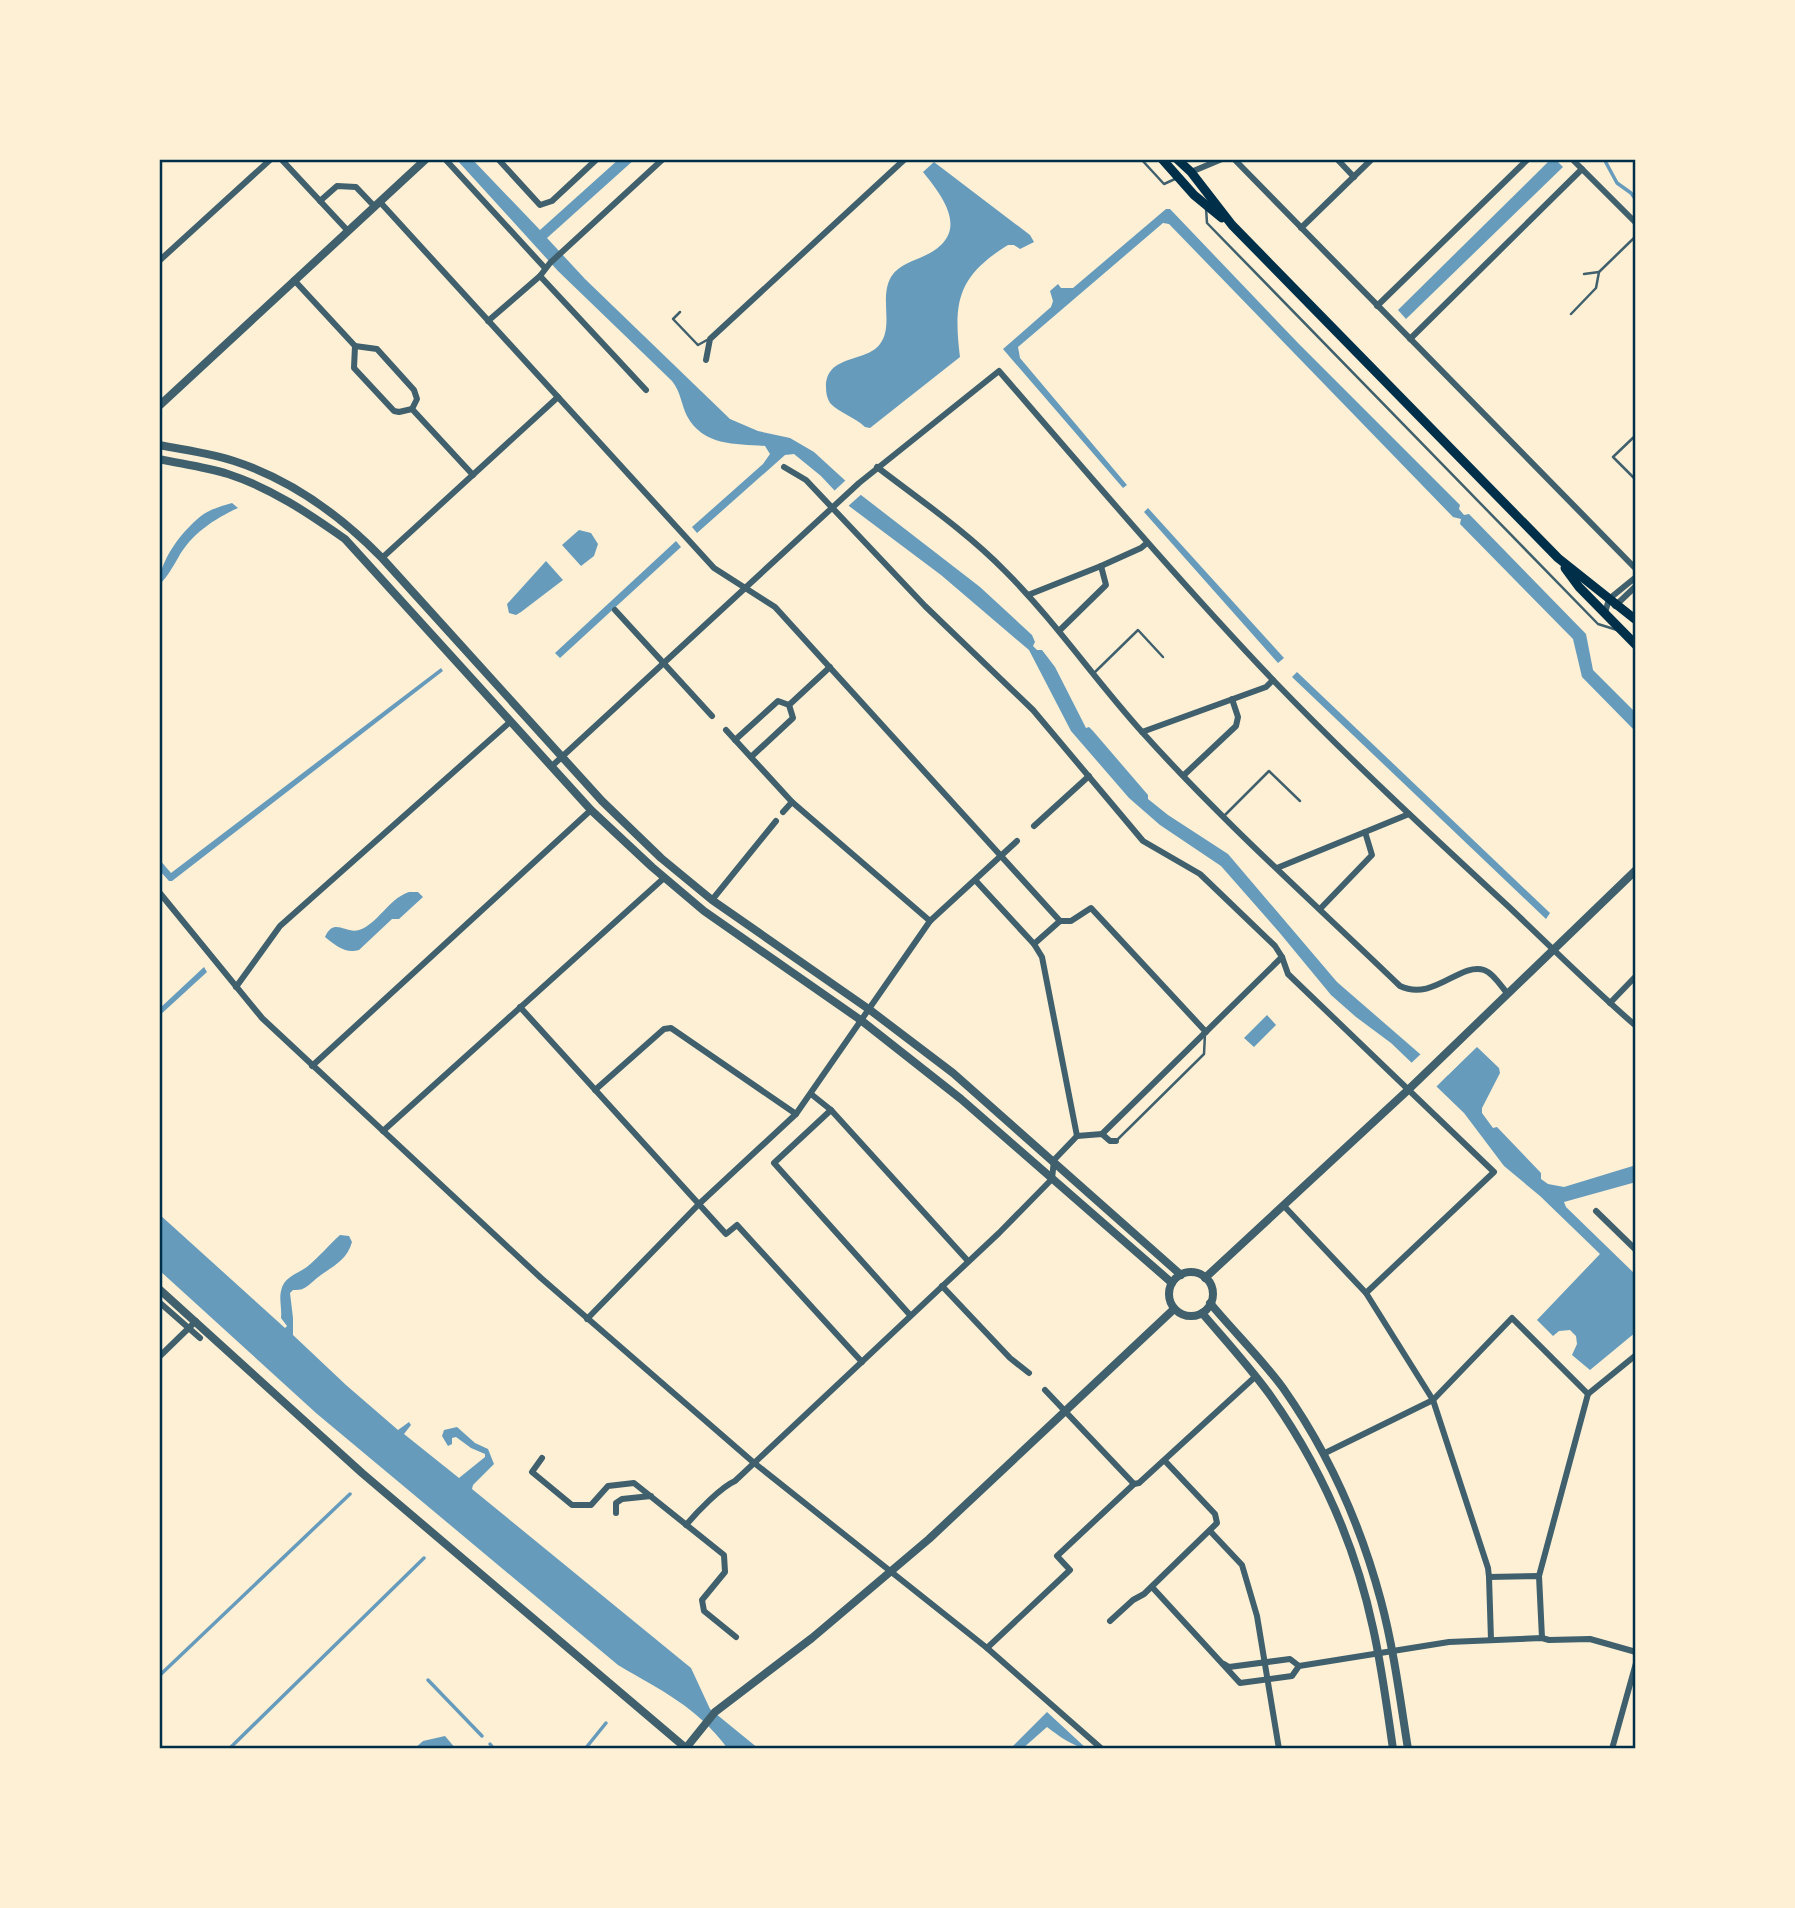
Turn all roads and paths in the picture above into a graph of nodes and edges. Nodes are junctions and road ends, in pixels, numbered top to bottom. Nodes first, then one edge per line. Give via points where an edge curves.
1 (271, 159) edge
2 (281, 159) edge
3 (445, 159) edge
4 (498, 159) edge
5 (597, 159) edge
6 (663, 159) edge
7 (905, 159) edge
8 (1141, 159) edge
9 (1162, 159) edge
10 (1177, 159) edge
11 (1222, 159) edge
12 (1234, 159) edge
13 (1337, 159) edge
14 (1372, 159) edge
15 (1528, 159) edge
16 (1572, 159) edge
17 (421, 161) edge
18 (1582, 169) junction
19 (1191, 173) junction
20 (1354, 177) junction
21 (1178, 178) junction
22 (320, 201) junction
23 (377, 204) junction
24 (1206, 206) junction
25 (1636, 223) edge
26 (1232, 225) junction
27 (1301, 228) junction
28 (348, 231) junction
29 (1636, 236) edge
30 (159, 261) edge
31 (548, 265) junction
32 (1599, 272) junction
33 (1584, 274) dead end
34 (540, 276) junction
35 (294, 280) junction
36 (1377, 306) junction
37 (680, 312) dead end
38 (1571, 314) dead end
39 (488, 321) junction
40 (710, 339) junction
41 (1410, 340) junction
42 (355, 346) junction
43 (706, 360) dead end
44 (646, 390) dead end
45 (558, 397) junction
46 (159, 406) edge
47 (412, 409) junction
48 (1636, 435) edge
49 (159, 445) edge
50 (159, 459) edge
51 (784, 467) dead end
52 (877, 467) junction
53 (472, 475) junction
54 (1636, 480) edge
55 (835, 505) junction
56 (1147, 543) junction
57 (382, 558) junction
58 (1558, 558) junction
59 (1101, 566) junction
60 (1636, 569) edge
61 (1636, 577) edge
62 (1636, 586) edge
63 (745, 588) junction
64 (1028, 595) junction
65 (1613, 602) junction
66 (615, 610) dead end
67 (1605, 614) junction
68 (1636, 621) edge
69 (1059, 631) junction
70 (1624, 632) junction
71 (1636, 645) edge
72 (1163, 657) dead end
73 (664, 663) junction
74 (830, 667) junction
75 (1094, 673) junction
76 (1273, 680) junction
77 (1232, 699) junction
78 (789, 705) junction
79 (712, 716) dead end
80 (510, 722) junction
81 (726, 730) dead end
82 (1142, 732) junction
83 (735, 740) junction
84 (561, 757) junction
85 (751, 757) junction
86 (551, 766) junction
87 (1184, 775) junction
88 (1089, 776) junction
89 (1300, 801) dead end
90 (792, 802) junction
91 (591, 810) junction
92 (783, 812) dead end
93 (1409, 814) junction
94 (1224, 816) junction
95 (776, 821) dead end
96 (1034, 826) dead end
97 (1365, 832) junction
98 (1017, 841) dead end
99 (1002, 855) junction
100 (1277, 868) junction
101 (1636, 870) edge
102 (664, 878) junction
103 (976, 881) junction
104 (159, 892) edge
105 (712, 900) junction
106 (1320, 909) junction
107 (930, 921) junction
108 (1060, 921) junction
109 (1034, 944) junction
110 (1552, 950) junction
111 (1282, 957) junction
112 (1636, 976) edge
113 (236, 988) junction
114 (1507, 993) junction
115 (1609, 1003) junction
116 (520, 1007) junction
117 (870, 1010) junction
118 (862, 1021) junction
119 (1636, 1027) edge
120 (1206, 1032) junction
121 (312, 1066) junction
122 (595, 1090) junction
123 (1408, 1090) junction
124 (811, 1094) junction
125 (831, 1110) junction
126 (796, 1114) junction
127 (383, 1130) junction
128 (1102, 1134) junction
129 (1077, 1136) junction
130 (1116, 1141) joint
131 (1054, 1160) junction
132 (1052, 1179) junction
133 (699, 1205) junction
134 (1284, 1206) junction
135 (1596, 1211) dead end
136 (1636, 1250) edge
137 (968, 1261) junction
138 (1181, 1275) junction
139 (1205, 1278) junction
140 (1172, 1283) junction
141 (942, 1286) junction
142 (159, 1289) edge
143 (1366, 1293) junction
144 (159, 1302) edge
145 (1210, 1303) junction
146 (1174, 1309) junction
147 (1202, 1313) junction
148 (910, 1315) junction
149 (587, 1319) junction
150 (196, 1321) junction
151 (188, 1329) junction
152 (200, 1338) dead end
153 (1636, 1355) edge
154 (159, 1357) edge
155 (862, 1362) junction
156 (1030, 1373) dead end
157 (1256, 1376) junction
158 (1045, 1390) dead end
159 (1588, 1394) junction
160 (1433, 1400) junction
161 (1065, 1411) junction
162 (1323, 1454) junction
163 (542, 1458) dead end
164 (1164, 1461) junction
165 (753, 1462) junction
166 (1133, 1484) junction
167 (651, 1496) junction
168 (616, 1513) dead end
169 (686, 1525) junction
170 (1210, 1531) junction
171 (890, 1572) junction
172 (1539, 1576) junction
173 (1489, 1577) junction
174 (1152, 1587) junction
175 (1110, 1621) dead end
176 (736, 1637) dead end
177 (1542, 1638) junction
178 (1491, 1640) junction
179 (986, 1648) junction
180 (1392, 1651) junction
181 (1378, 1653) junction
182 (1636, 1653) edge
183 (1221, 1662) junction
184 (1266, 1662) junction
185 (1636, 1663) edge
186 (1299, 1666) junction
187 (1269, 1680) junction
188 (686, 1748) edge
189 (1102, 1749) edge
190 (1279, 1749) edge
191 (1394, 1749) edge
192 (1408, 1749) edge
193 (1612, 1749) edge

1 - 30 street
2 - 22 street
3 - 31 street
4 - 5 street via 540,205 552,201
6 - 31 street
7 - 40 street
8 - 21 lane via 1164,184
9 - 21 main road
10 - 19 main road
11 - 19 street
12 - 27 street
13 - 20 street
14 - 20 street
15 - 36 street
16 - 18 street
17 - 23 street
18 - 25 street
18 - 41 street
19 - 21 lane
19 - 26 main road
20 - 27 street
21 - 24 main road
22 - 23 street via 337,186 356,187
22 - 28 street
23 - 28 street
23 - 39 street
24 - 26 main road
24 - 70 lane via 1206,223 1475,499 1598,624
26 - 58 main road
27 - 36 street
28 - 35 street
29 - 32 lane
31 - 34 street
32 - 33 lane
32 - 38 lane via 1596,288
34 - 39 street
34 - 44 street
35 - 42 street
35 - 46 street
36 - 41 street
37 - 40 lane via 673,319 698,345
39 - 45 street
40 - 43 street
41 - 60 street
42 - 47 street via 377,349 414,390 417,399
42 - 47 street via 354,368 394,411
45 - 53 street
45 - 63 street via 714,568
47 - 53 street
48 - 54 lane via 1613,457
49 - 57 street via 234,461 288,484 337,516
50 - 80 street via 252,483 304,510 345,539
51 - 55 street
52 - 55 street
52 - 56 street via 999,372
52 - 64 street via 967,537
53 - 57 street
55 - 63 street
55 - 88 street via 925,606 1033,710
56 - 59 street
56 - 76 street
57 - 84 street
58 - 65 main road
58 - 67 main road
59 - 64 street
59 - 69 street via 1106,585
61 - 65 street
62 - 65 street
63 - 73 street
63 - 74 street via 775,607
64 - 69 street
65 - 67 street
65 - 68 main road
66 - 73 street
67 - 70 main road
69 - 75 street
70 - 71 main road
72 - 75 lane via 1138,630
73 - 79 street
73 - 84 street
74 - 78 street
74 - 99 street
75 - 82 street
76 - 77 street
76 - 93 street
77 - 82 street
77 - 87 street via 1236,726
78 - 83 street via 778,701
78 - 85 street via 793,718
80 - 86 street
80 - 113 street via 280,926
81 - 83 street
82 - 87 street
83 - 85 street
84 - 86 street
84 - 105 street via 634,832
85 - 90 street
86 - 91 street
87 - 94 street
88 - 96 street
88 - 111 street via 1143,841 1200,874
89 - 94 lane via 1269,771
90 - 92 street
90 - 107 street
91 - 102 street
91 - 121 street
93 - 97 street
93 - 110 street
94 - 100 street
95 - 105 street
97 - 100 street
97 - 106 street via 1372,855
98 - 99 street
99 - 103 street
99 - 108 street
100 - 106 street
101 - 110 street
102 - 116 street
102 - 118 street
103 - 107 street
103 - 109 street
104 - 113 street
105 - 117 street
106 - 114 street via 1412,992 1476,968 1487,971
107 - 117 street
108 - 109 street
108 - 120 street via 1071,921 1091,908
109 - 129 street via 1042,957
110 - 114 street
110 - 115 street
111 - 120 street
111 - 123 street via 1288,974
112 - 115 street
113 - 121 street
114 - 123 street
115 - 119 street
116 - 122 street
116 - 127 street
117 - 118 street
117 - 131 street via 953,1073
118 - 124 street
118 - 132 street
120 - 128 street
120 - 130 lane via 1204,1054
121 - 127 street
122 - 126 street via 664,1029 671,1028
122 - 133 street
123 - 134 street
123 - 143 street via 1494,1172
124 - 125 street
124 - 126 street
125 - 137 street
125 - 148 street via 774,1163
126 - 133 street
127 - 149 street
128 - 129 street
128 - 130 street
129 - 131 street
131 - 132 street
131 - 138 street
132 - 137 street
132 - 140 street
133 - 149 street
133 - 155 street via 726,1234 737,1225
134 - 139 street
134 - 143 street
135 - 136 street
137 - 141 street
138 - 139 street via 1196,1273
138 - 140 street
139 - 145 street via 1212,1290
140 - 146 street via 1169,1296
141 - 148 street
141 - 156 street
142 - 150 street
143 - 160 street
144 - 151 street
145 - 147 street
145 - 162 street via 1263,1361
146 - 147 street via 1187,1316
146 - 161 street
147 - 157 street
148 - 155 street
149 - 165 street
150 - 151 street
150 - 188 street via 362,1473
151 - 152 street
151 - 154 street
153 - 159 street
155 - 165 street
157 - 164 street
157 - 181 street via 1287,1420 1334,1507 1361,1581
158 - 161 street
159 - 160 street via 1512,1318
159 - 172 street
160 - 162 street
160 - 173 street
161 - 166 street
161 - 171 street
162 - 180 street via 1366,1552
163 - 167 street via 532,1472 572,1505 591,1506 608,1486 634,1483
164 - 166 street
164 - 170 street via 1215,1514 1217,1523
165 - 169 street
165 - 171 street
166 - 179 street via 1057,1556 1070,1570
167 - 168 street via 619,1500
167 - 169 street
169 - 176 street via 724,1555 725,1572 702,1600 704,1611
170 - 174 street
170 - 184 street via 1242,1565
171 - 179 street
171 - 188 street via 715,1712
172 - 173 street
172 - 177 street
173 - 178 street
174 - 175 street
174 - 183 street
177 - 178 street
177 - 182 street via 1590,1639
178 - 180 street
179 - 189 street
180 - 181 street
180 - 192 street
181 - 186 street
181 - 191 street
183 - 184 street via 1229,1667
183 - 187 street via 1240,1683
184 - 186 street via 1290,1659
184 - 187 street
185 - 193 street
186 - 187 street via 1292,1676
187 - 190 street

